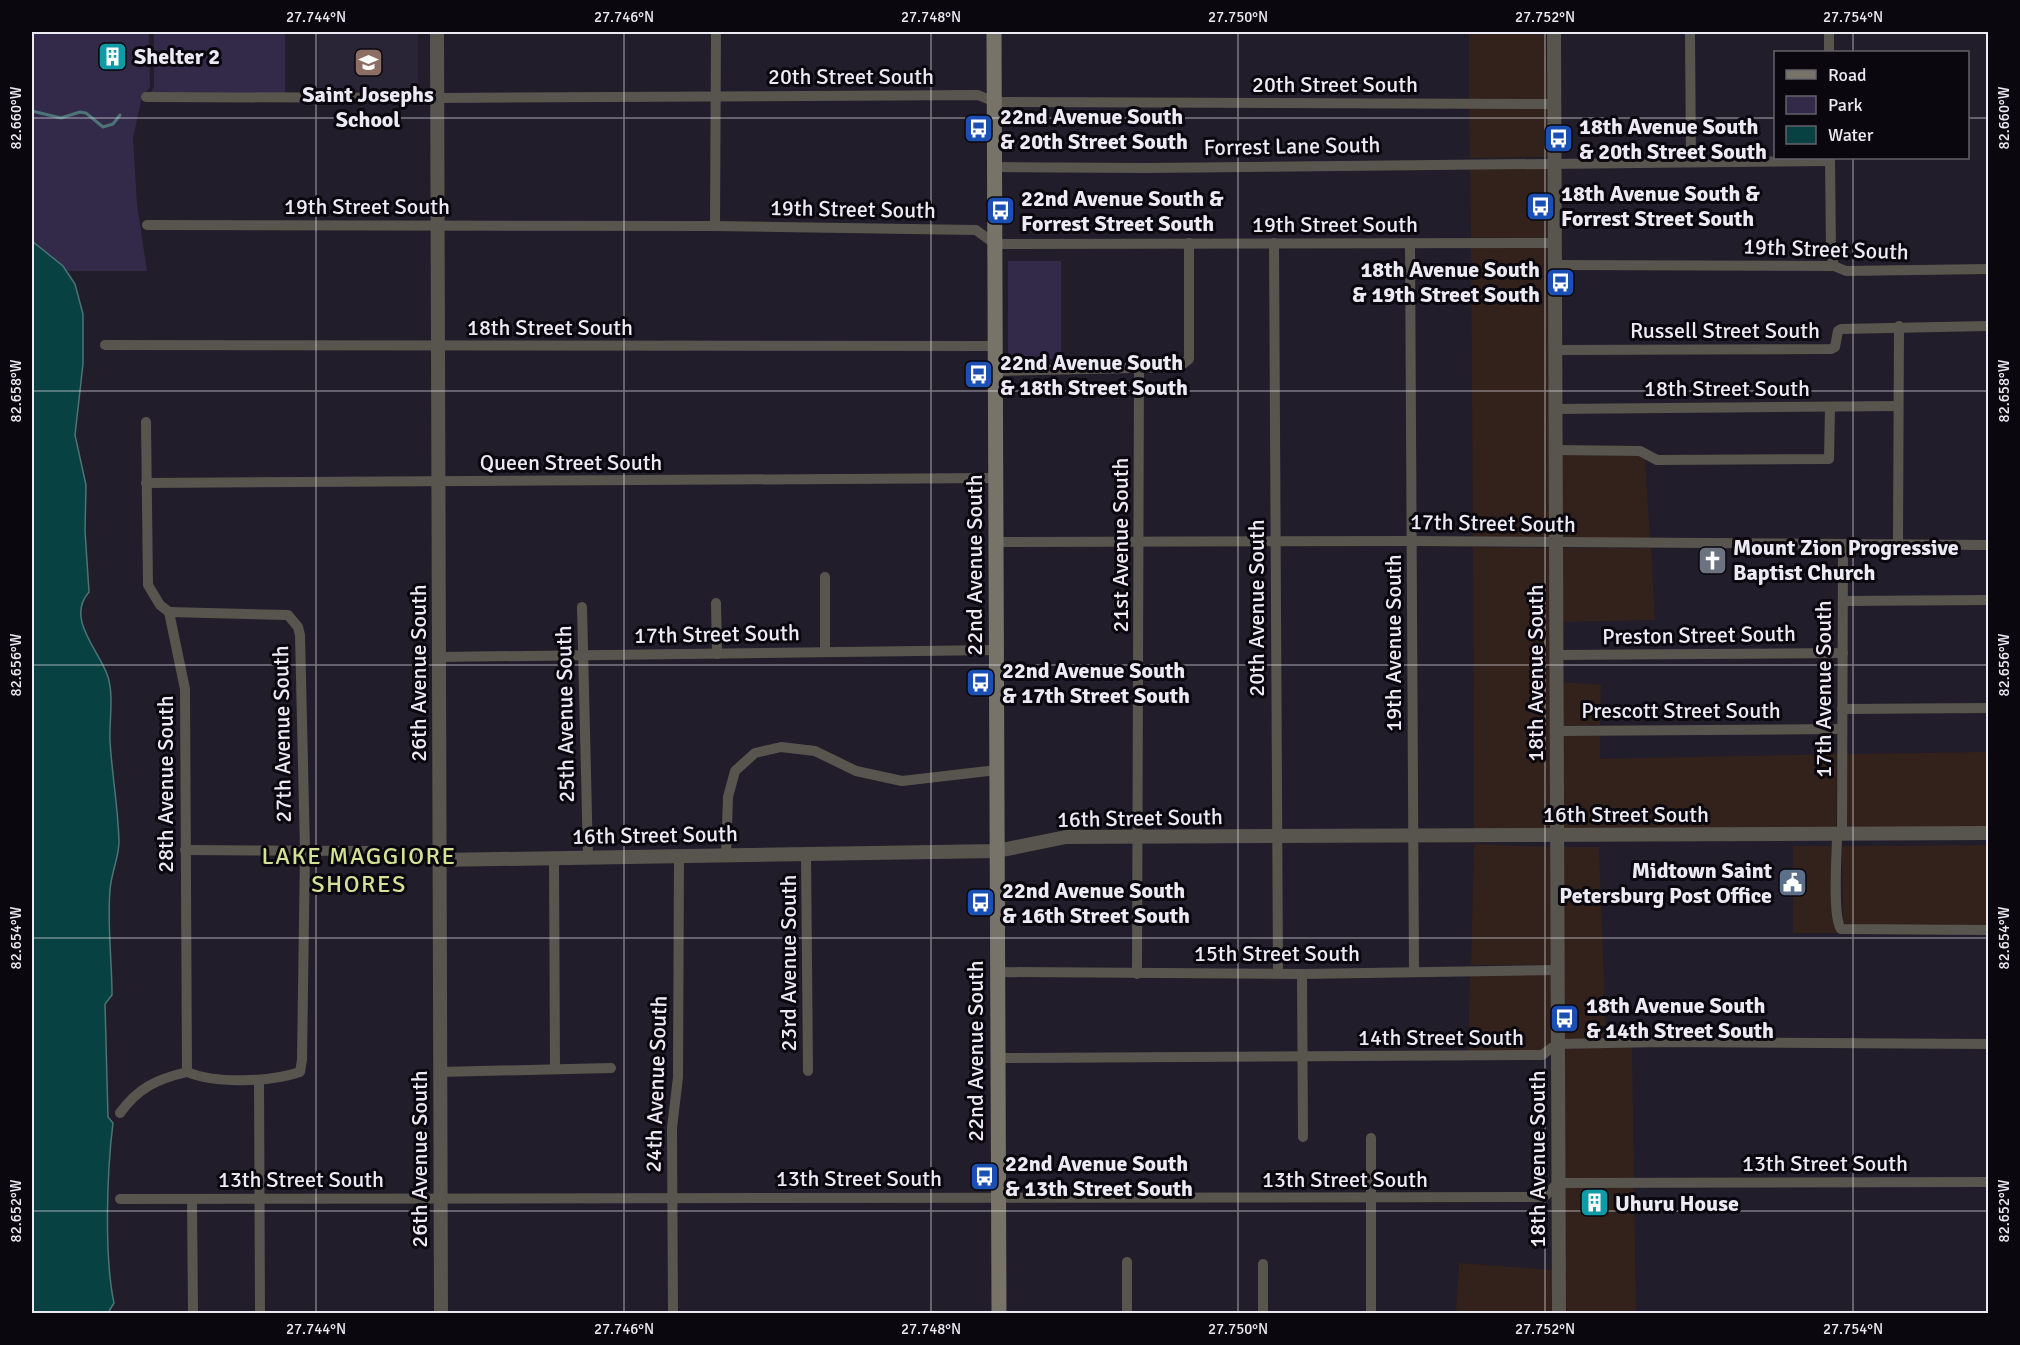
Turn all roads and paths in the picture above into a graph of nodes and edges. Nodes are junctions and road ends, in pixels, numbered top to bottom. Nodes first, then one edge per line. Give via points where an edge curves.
1 (437, 32) edge
2 (716, 32) edge
3 (994, 32) edge
4 (1554, 32) edge
5 (1690, 32) edge
6 (1828, 32) edge
7 (1829, 51) edge
8 (715, 95) junction
9 (146, 97) dead end
10 (437, 99) junction
11 (995, 102) junction
12 (1554, 104) junction
13 (1830, 160) edge
14 (1554, 162) junction
15 (1691, 162) junction
16 (995, 167) junction
17 (147, 225) dead end
18 (437, 226) junction
19 (715, 226) junction
20 (1189, 243) junction
21 (1274, 243) junction
22 (1410, 243) junction
23 (1555, 243) junction
24 (995, 244) junction
25 (1555, 265) junction
26 (1834, 266) junction
27 (1989, 269) edge
28 (1899, 326) junction
29 (1989, 326) edge
30 (105, 345) dead end
31 (438, 346) junction
32 (996, 346) junction
33 (1555, 351) junction
34 (1139, 368) junction
35 (996, 371) junction
36 (1898, 406) junction
37 (1830, 407) junction
38 (1555, 409) junction
39 (146, 422) dead end
40 (1556, 450) junction
41 (996, 478) junction
42 (146, 483) junction
43 (438, 483) junction
44 (1139, 541) junction
45 (1276, 541) junction
46 (1412, 541) junction
47 (996, 542) junction
48 (1556, 543) junction
49 (1843, 544) junction
50 (1898, 544) junction
51 (1989, 545) edge
52 (825, 577) dead end
53 (1989, 600) edge
54 (1843, 601) junction
55 (716, 603) dead end
56 (582, 607) dead end
57 (169, 612) junction
58 (997, 650) junction
59 (825, 652) junction
60 (1843, 653) junction
61 (717, 654) junction
62 (584, 655) junction
63 (1557, 656) junction
64 (439, 657) junction
65 (1989, 708) edge
66 (1842, 710) junction
67 (1842, 729) junction
68 (1557, 730) junction
69 (997, 770) junction
70 (1989, 833) edge
71 (1839, 835) junction
72 (1276, 836) junction
73 (1557, 836) junction
74 (1138, 837) junction
75 (1413, 837) junction
76 (185, 850) junction
77 (304, 850) junction
78 (997, 851) junction
79 (806, 854) junction
80 (726, 855) junction
81 (680, 856) junction
82 (588, 857) junction
83 (554, 858) junction
84 (439, 860) junction
85 (1989, 930) edge
86 (1557, 970) junction
87 (1414, 971) junction
88 (998, 972) junction
89 (1278, 972) junction
90 (1137, 974) junction
91 (1302, 974) junction
92 (1557, 1044) junction
93 (1989, 1044) edge
94 (998, 1058) junction
95 (1302, 1058) junction
96 (611, 1068) dead end
97 (555, 1069) junction
98 (808, 1071) dead end
99 (187, 1072) junction
100 (440, 1072) junction
101 (259, 1080) junction
102 (120, 1113) dead end
103 (1303, 1137) dead end
104 (1371, 1138) dead end
105 (1989, 1182) edge
106 (1558, 1183) junction
107 (440, 1197) junction
108 (673, 1197) junction
109 (999, 1198) junction
110 (1371, 1198) junction
111 (120, 1199) dead end
112 (192, 1199) junction
113 (259, 1199) junction
114 (1127, 1262) dead end
115 (1263, 1264) dead end
116 (193, 1314) edge
117 (260, 1314) edge
118 (441, 1314) edge
119 (673, 1314) edge
120 (999, 1314) edge
121 (1127, 1314) edge
122 (1263, 1314) edge
123 (1371, 1314) edge
124 (1560, 1314) edge

1 - 10 street, 26th Avenue South
2 - 8 street
3 - 11 main road, 22nd Avenue South
4 - 12 street, 18th Avenue South
5 - 15 street
6 - 7 street
8 - 10 street, 20th Street South
8 - 11 street, 20th Street South via 978,95
8 - 19 street
9 - 10 street, 20th Street South
10 - 18 street, 26th Avenue South
11 - 12 street, 20th Street South
11 - 16 main road, 22nd Avenue South
12 - 14 street, 18th Avenue South
13 - 15 street
13 - 26 street
14 - 15 street
14 - 16 street, Forrest Lane South
14 - 23 street, 18th Avenue South
16 - 24 main road, 22nd Avenue South
17 - 18 street, 19th Street South
18 - 19 street, 19th Street South
18 - 31 street, 26th Avenue South
19 - 24 street, 19th Street South via 976,230
20 - 21 street, 19th Street South
20 - 24 street, 19th Street South
20 - 34 street via 1189,359 1179,367
21 - 22 street, 19th Street South
21 - 45 street, 20th Avenue South
22 - 23 street, 19th Street South
22 - 46 street, 19th Avenue South
23 - 25 street, 18th Avenue South
24 - 32 main road, 22nd Avenue South
25 - 26 street, 19th Street South
25 - 33 street, 18th Avenue South
26 - 27 street, 19th Street South via 1846,271
28 - 29 street, Russell Street South
28 - 33 street, Russell Street South via 1841,329 1831,349
28 - 36 street
30 - 31 street, 18th Street South
31 - 32 street, 18th Street South
31 - 43 street, 26th Avenue South
32 - 35 main road, 22nd Avenue South
33 - 38 street, 18th Avenue South
34 - 35 street
34 - 44 street, 21st Avenue South
35 - 41 main road, 22nd Avenue South
36 - 37 street, 18th Street South
36 - 50 street
37 - 38 street, 18th Street South
37 - 40 street via 1829,459 1657,460 1640,451
38 - 40 street, 18th Avenue South
39 - 42 street, 28th Avenue South
40 - 48 street, 18th Avenue South
41 - 43 street, Queen Street South
41 - 47 main road, 22nd Avenue South
42 - 43 street, Queen Street South
42 - 57 street, 28th Avenue South via 148,585 160,606
43 - 64 street, 26th Avenue South
44 - 45 street, 17th Street South
44 - 47 street, 17th Street South
44 - 74 street, 21st Avenue South
45 - 46 street, 17th Street South
45 - 72 street, 20th Avenue South
46 - 48 street, 17th Street South
46 - 75 street, 19th Avenue South
47 - 58 main road, 22nd Avenue South
48 - 49 street, 17th Street South
48 - 63 street, 18th Avenue South
49 - 50 street, 17th Street South
49 - 54 street, 17th Avenue South
50 - 51 street, 17th Street South
52 - 59 street
53 - 54 street
54 - 60 street, 17th Avenue South
55 - 61 street
56 - 62 street, 25th Avenue South
57 - 76 street, 28th Avenue South via 185,689
57 - 77 street, 27th Avenue South via 288,615 298,627
58 - 59 street, 17th Street South
58 - 69 main road, 22nd Avenue South
59 - 61 street, 17th Street South
60 - 63 street, Preston Street South
60 - 66 street, 17th Avenue South
61 - 62 street, 17th Street South
62 - 64 street, 17th Street South
62 - 82 street, 25th Avenue South
63 - 68 street, 18th Avenue South
64 - 84 street, 26th Avenue South
65 - 66 street
66 - 67 street, 17th Avenue South
67 - 68 street, Prescott Street South
67 - 71 street, 17th Avenue South
68 - 73 street, 18th Avenue South
69 - 78 main road, 22nd Avenue South
69 - 80 street via 903,781 856,771 815,751 781,747 756,753 735,771 728,797
70 - 71 street, 16th Street South
71 - 73 street, 16th Street South
71 - 85 street, 17th Avenue South via 1838,924 1846,930
72 - 74 street, 16th Street South
72 - 75 street, 16th Street South
72 - 89 street, 20th Avenue South
73 - 75 street, 16th Street South
73 - 86 street, 18th Avenue South
74 - 78 street, 16th Street South via 1066,837
74 - 90 street, 21st Avenue South
75 - 87 street, 19th Avenue South
76 - 77 street, 16th Street South
76 - 99 street, 28th Avenue South
77 - 84 street, 16th Street South via 366,851
77 - 101 street, 27th Avenue South via 300,1072
78 - 79 street, 16th Street South
78 - 88 main road, 22nd Avenue South
79 - 80 street, 16th Street South
79 - 98 street, 23rd Avenue South
80 - 81 street, 16th Street South
81 - 82 street, 16th Street South
81 - 108 street, 24th Avenue South
82 - 83 street, 16th Street South
83 - 84 street, 16th Street South
83 - 97 street
84 - 100 street, 26th Avenue South
86 - 87 street, 15th Street South
86 - 92 street, 18th Avenue South
87 - 91 street, 15th Street South
88 - 90 street, 15th Street South
88 - 94 main road, 22nd Avenue South
89 - 90 street, 15th Street South
89 - 91 street, 15th Street South
91 - 95 street
92 - 93 street, 14th Street South
92 - 95 street, 14th Street South via 1542,1055
92 - 106 street, 18th Avenue South
94 - 95 street, 14th Street South
94 - 109 main road, 22nd Avenue South
95 - 103 street
96 - 97 street
97 - 100 street
99 - 101 street via 199,1077
99 - 102 street via 158,1079 141,1089
100 - 107 street, 26th Avenue South
101 - 113 street
104 - 110 street
105 - 106 street, 13th Street South
106 - 110 street, 13th Street South via 1544,1197
106 - 124 street, 18th Avenue South
107 - 108 street, 13th Street South
107 - 113 street, 13th Street South
107 - 118 street, 26th Avenue South
108 - 109 street, 13th Street South
108 - 119 street, 24th Avenue South
109 - 110 street, 13th Street South
109 - 120 main road, 22nd Avenue South
110 - 123 street
111 - 112 street, 13th Street South
112 - 113 street, 13th Street South
112 - 116 street
113 - 117 street
114 - 121 street
115 - 122 street

